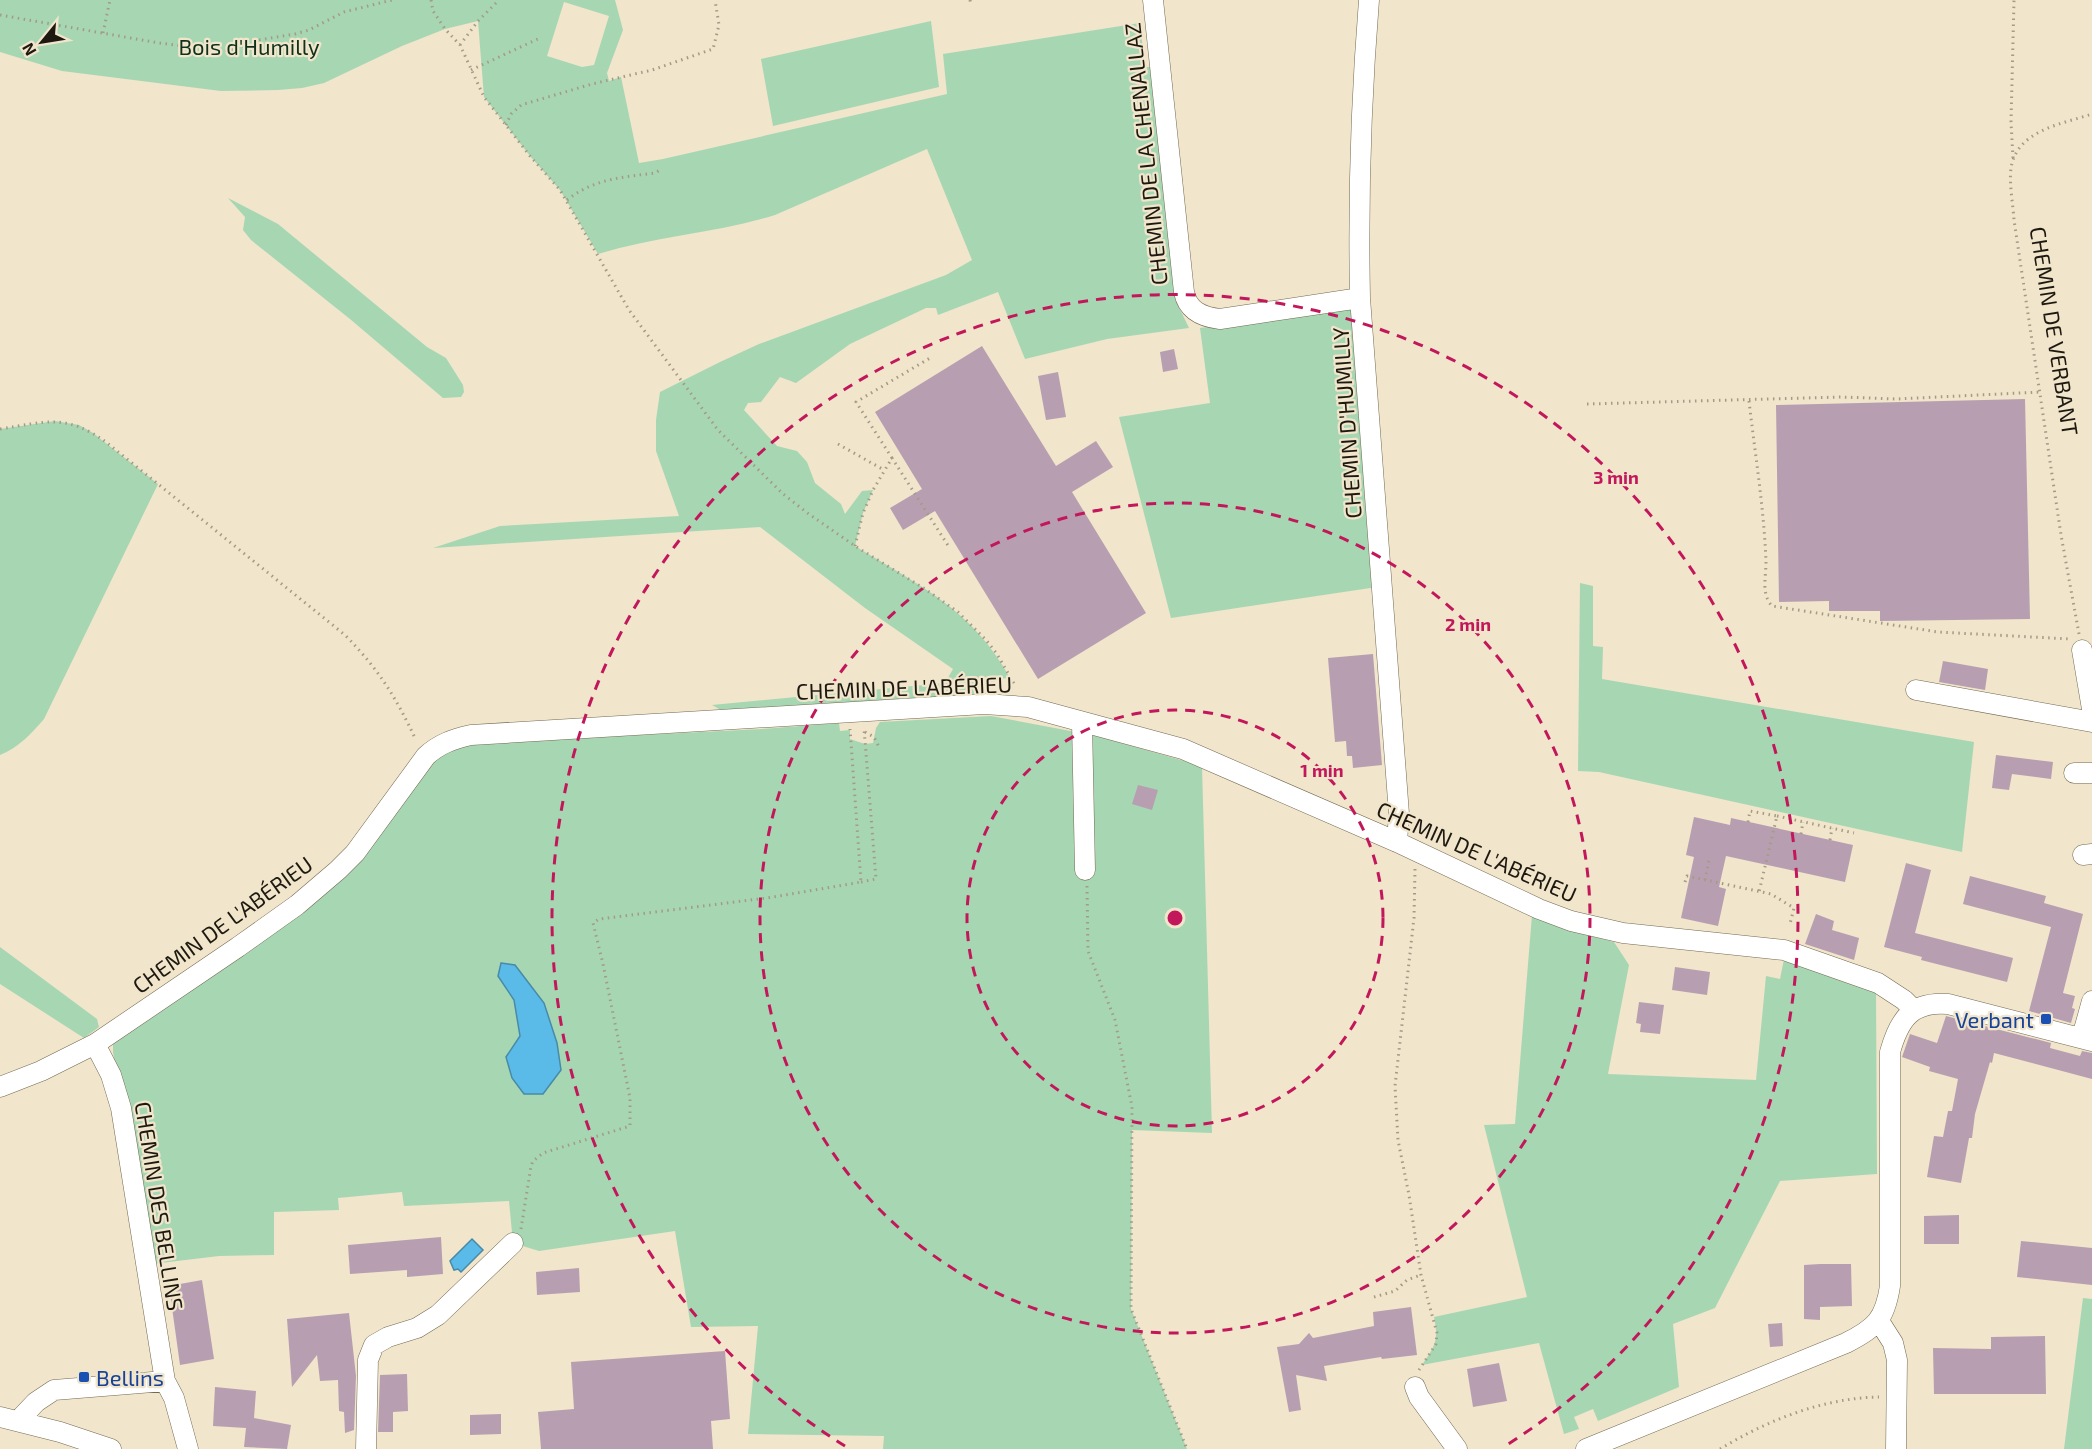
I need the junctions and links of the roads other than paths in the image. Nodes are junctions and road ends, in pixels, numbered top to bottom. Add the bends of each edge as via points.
1 (1153, 0) edge
2 (1370, 0) edge
3 (1360, 298) junction
4 (2081, 644) road end
5 (1916, 690) dead end
6 (2092, 709) edge
7 (1082, 722) junction
8 (2092, 722) edge
9 (1397, 842) junction
10 (1085, 870) road end
11 (2092, 1001) edge
12 (1914, 1010) junction
13 (2087, 1039) edge
14 (95, 1044) junction
15 (0, 1087) edge
16 (513, 1243) road end
17 (1879, 1321) junction
18 (165, 1381) junction
19 (1415, 1386) road end
20 (9, 1419) edge
21 (110, 1449) edge
22 (188, 1449) edge
23 (366, 1449) edge
24 (1457, 1449) edge
25 (1586, 1449) edge
26 (1896, 1449) edge

1 - 3 street, CHEMIN DE LA CHENALLAZ via 1184,292 1190,307 1200,315 1220,319
2 - 3 street, CHEMIN D'HUMILLY via 1362,137
3 - 9 street, CHEMIN D'HUMILLY via 1399,814
4 - 6 street
5 - 8 street
7 - 9 street, CHEMIN DE L'ABÉRIEU via 1183,749
7 - 10 street
7 - 14 street, CHEMIN DE L'ABÉRIEU via 1028,707 984,704 471,735 441,745 426,756 355,853 297,905
9 - 12 street, CHEMIN DE L'ABÉRIEU via 1571,921 1623,933 1784,950 1878,982
11 - 13 street
12 - 13 street via 1930,1004 1948,1004
12 - 17 street via 1900,1022 1890,1052 1890,1286 1885,1312
14 - 15 street, CHEMIN DE L'ABÉRIEU
14 - 18 street, CHEMIN DES BELLINS via 111,1075 121,1108
16 - 23 street via 438,1315 374,1345 368,1360
17 - 25 street via 1846,1343
17 - 26 street via 1895,1348 1897,1360
18 - 20 street via 54,1390
18 - 22 street, CHEMIN DES BELLINS via 174,1398
19 - 24 street
20 - 21 street

